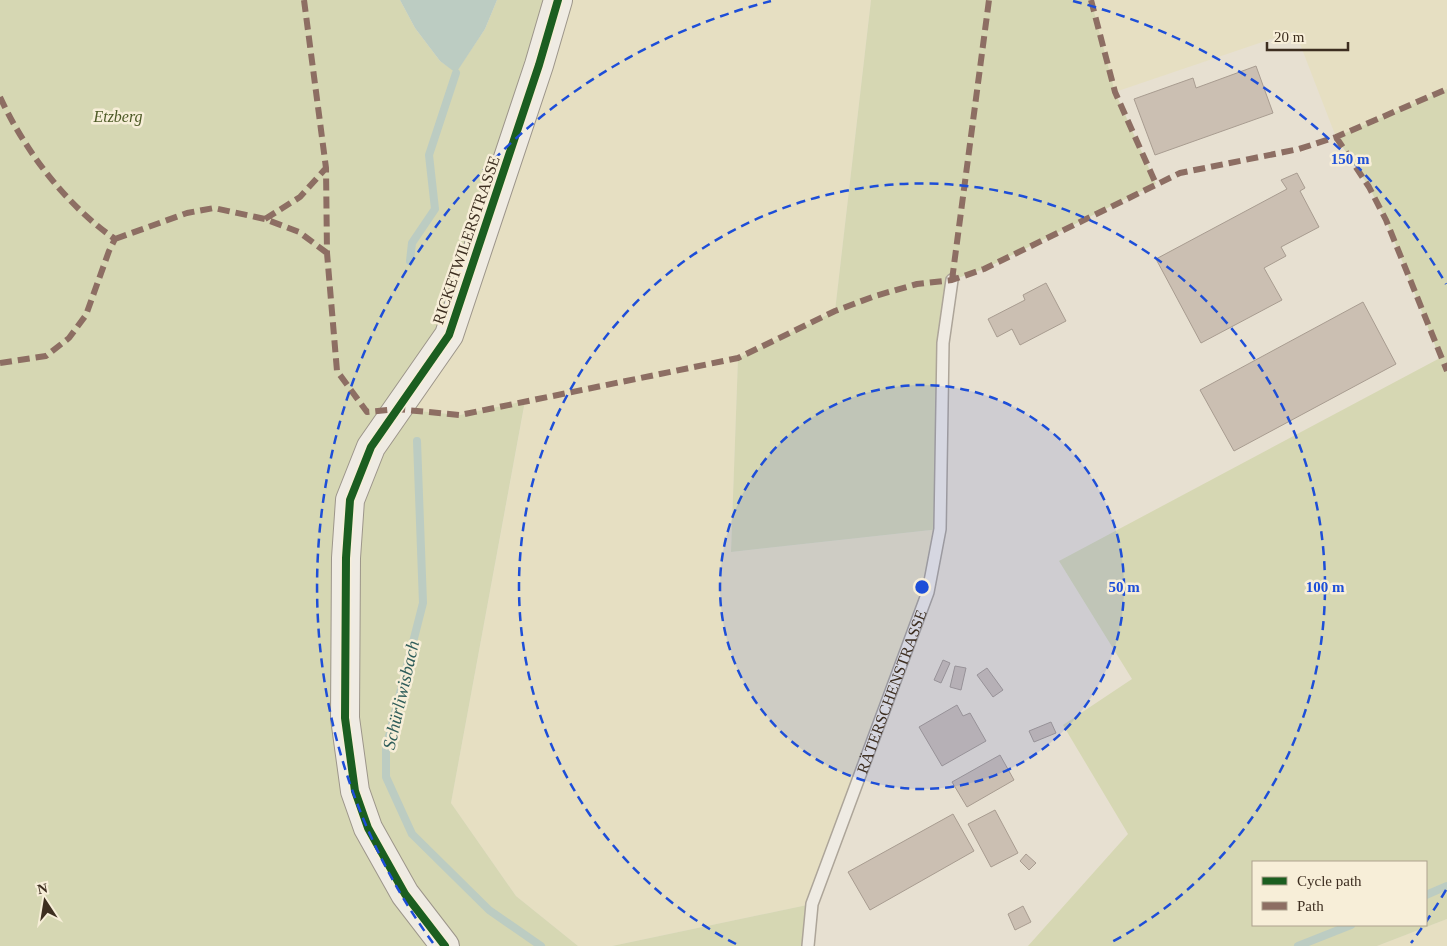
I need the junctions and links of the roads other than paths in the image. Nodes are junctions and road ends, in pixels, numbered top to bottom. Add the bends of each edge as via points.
1 (558, 0) edge
2 (952, 280) dead end
3 (445, 946) edge
4 (808, 946) edge

1 - 3 street, RICKETWILERSTRASSE via 449,336 371,447 350,500 346,558 345,718 355,791 368,828 405,894
2 - 4 lane, RÄTERSCHENSTRASSE via 944,342 940,529 928,592 812,904

